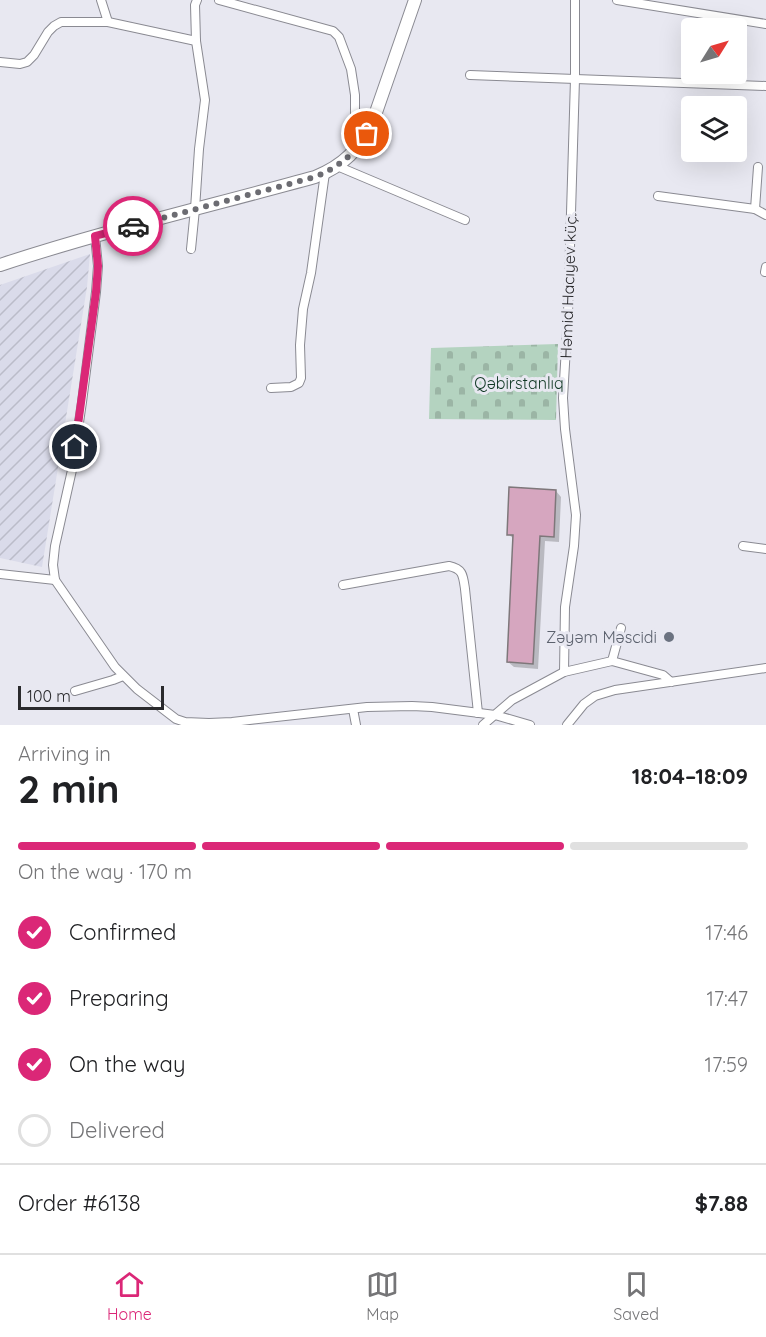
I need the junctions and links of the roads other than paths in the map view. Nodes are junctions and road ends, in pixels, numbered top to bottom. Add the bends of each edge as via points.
1 (101, 0) edge
2 (197, 0) edge
3 (219, 0) edge
4 (415, 0) edge
5 (574, 0) edge
6 (617, 0) edge
7 (108, 22) junction
8 (766, 24) edge
9 (196, 41) junction
10 (0, 62) edge
11 (470, 75) dead end
12 (575, 79) junction
13 (766, 86) edge
14 (362, 143) junction
15 (337, 166) junction
16 (758, 167) dead end
17 (325, 173) junction
18 (658, 196) dead end
19 (195, 209) junction
20 (755, 209) junction
21 (766, 215) edge
22 (465, 220) dead end
23 (95, 236) junction
24 (191, 249) dead end
25 (0, 265) edge
26 (766, 267) edge
27 (765, 272) edge
28 (271, 388) dead end
29 (743, 546) dead end
30 (766, 549) edge
31 (0, 574) edge
32 (55, 580) junction
33 (343, 585) dead end
34 (621, 628) dead end
35 (612, 661) junction
36 (766, 668) edge
37 (564, 672) junction
38 (123, 676) junction
39 (671, 682) junction
40 (75, 691) dead end
41 (353, 709) junction
42 (478, 713) junction
43 (495, 716) junction
44 (176, 722) edge
45 (356, 725) edge
46 (483, 725) edge
47 (530, 725) edge
48 (567, 725) edge

1 - 7 street
2 - 9 street
3 - 14 street via 333,31 339,37 351,69 356,130
4 - 14 main road
5 - 12 street, Həmid Hacıyev küç.
6 - 8 street
7 - 9 street
7 - 10 street via 62,22 48,32 27,62
9 - 19 street via 205,100
11 - 12 street
12 - 13 street
12 - 37 street, Həmid Hacıyev küç. via 563,398 576,515 565,607
14 - 15 main road
15 - 17 main road
15 - 22 street
16 - 20 street
17 - 19 main road
17 - 28 street via 303,309 300,383
18 - 20 street
19 - 23 main road
19 - 24 street
20 - 21 street
23 - 25 main road
23 - 32 street via 96,292 72,470 53,565
26 - 27 street
29 - 30 street
31 - 32 street
32 - 38 street
33 - 42 street via 449,566 457,568 463,574
34 - 35 street
35 - 37 street
35 - 39 street via 663,675
36 - 39 street
37 - 43 street via 512,700
38 - 40 street
38 - 44 street
39 - 48 street via 595,696
41 - 42 street via 412,706
41 - 44 street via 232,722
41 - 45 street
42 - 43 street
43 - 46 street
43 - 47 street

